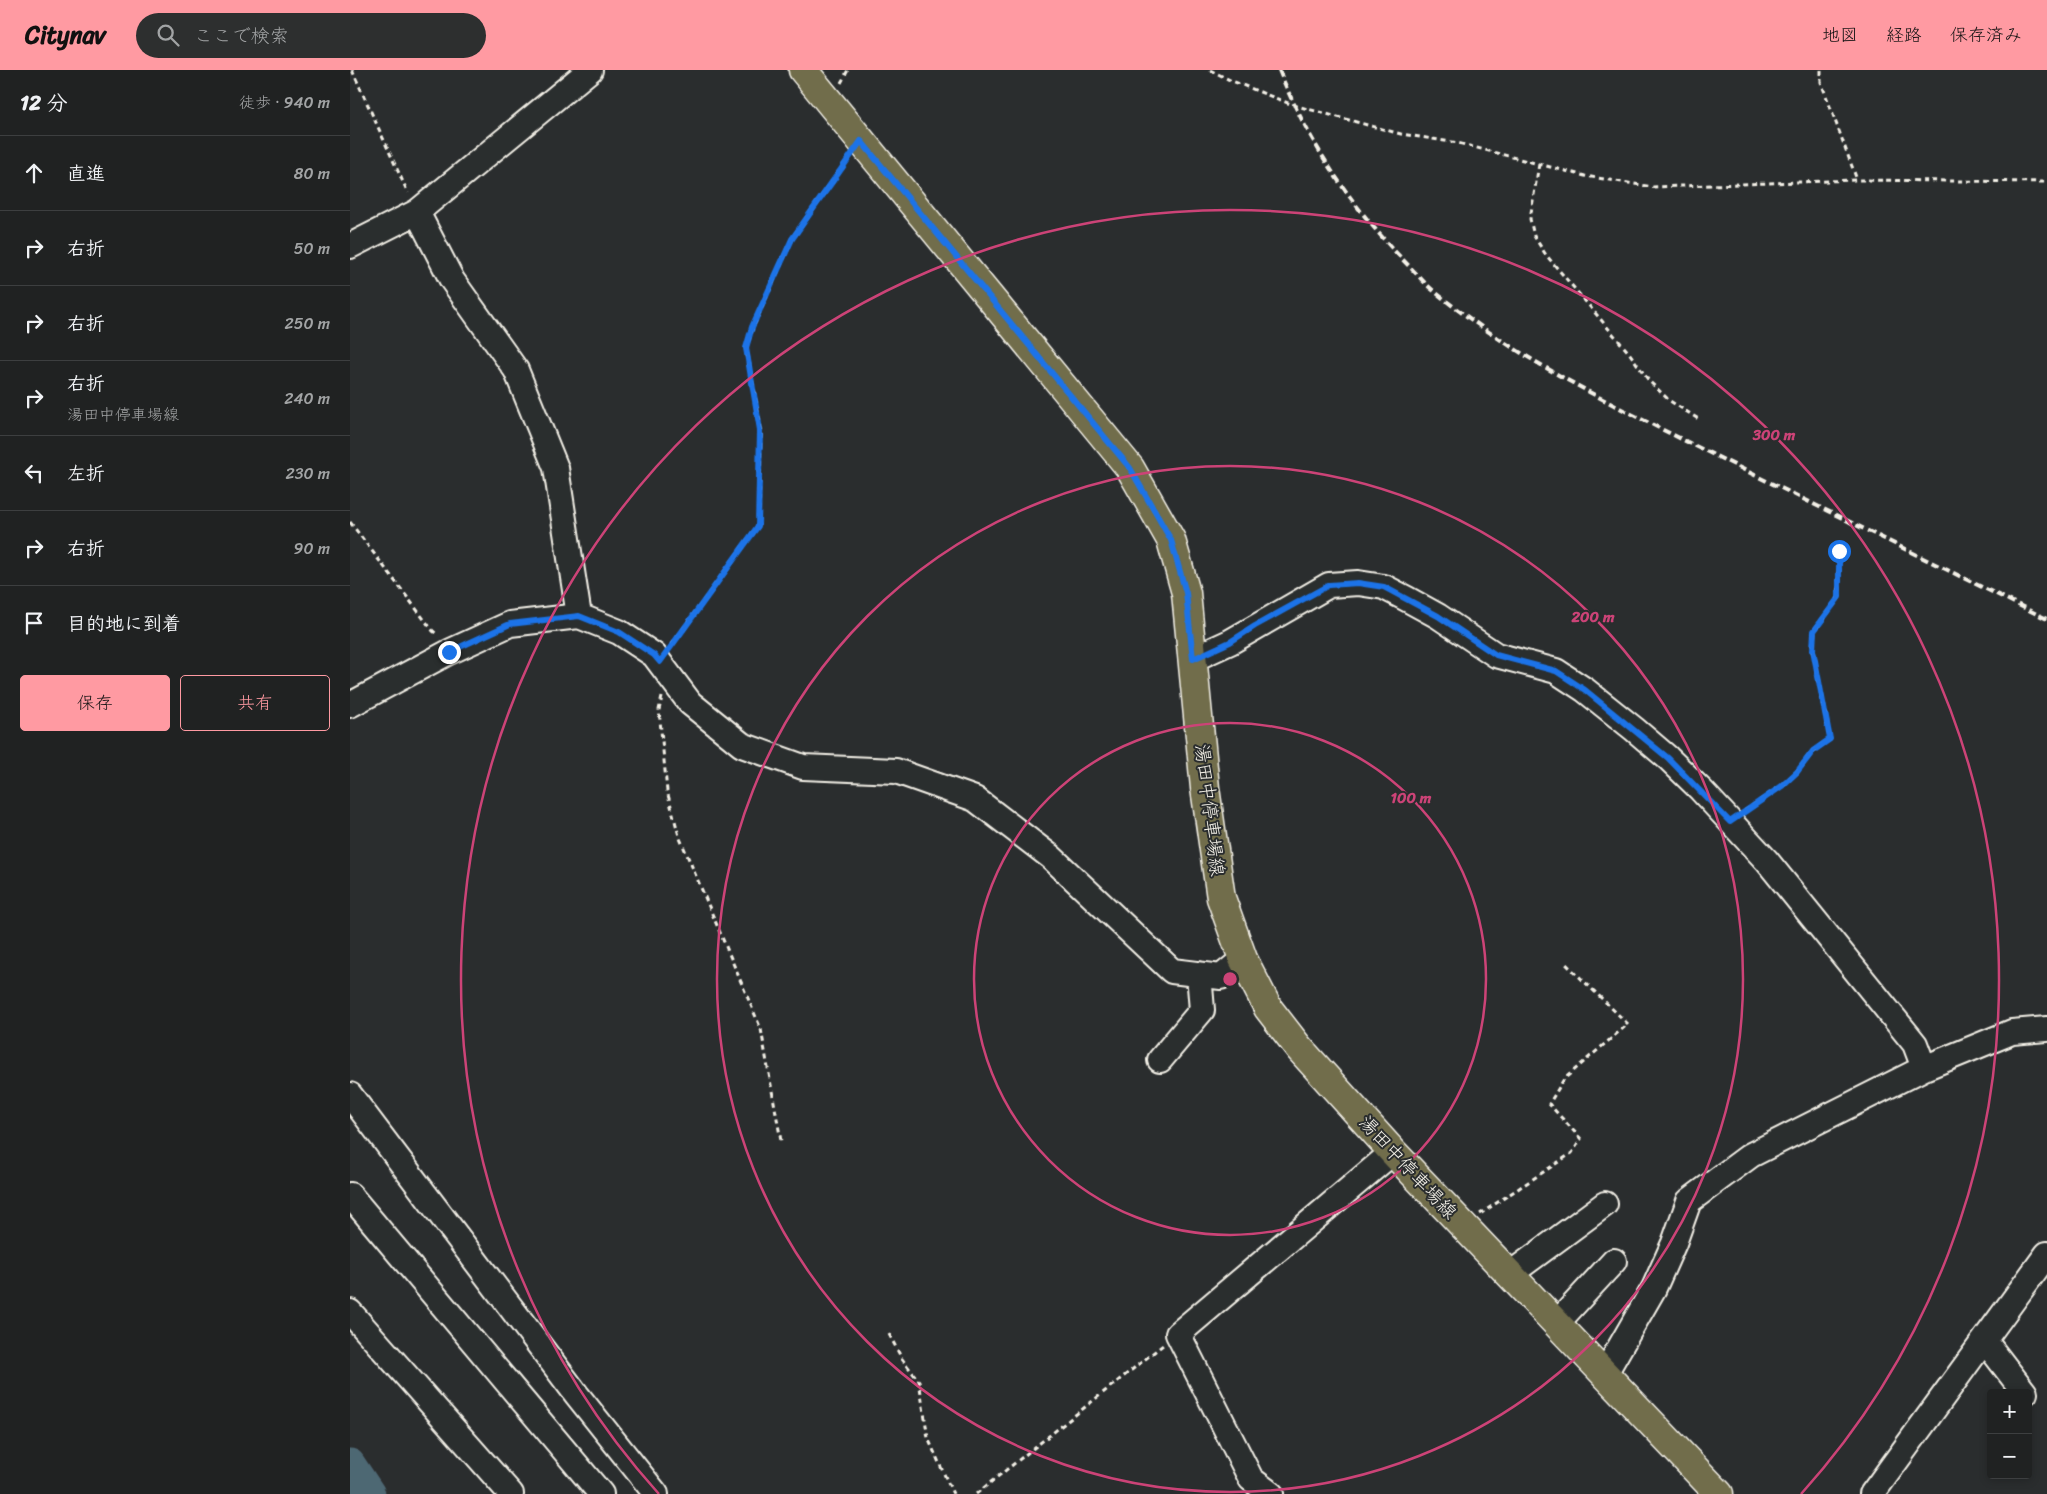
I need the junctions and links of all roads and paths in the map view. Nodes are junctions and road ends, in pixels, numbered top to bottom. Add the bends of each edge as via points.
1 (352, 70) edge
2 (590, 70) edge
3 (803, 70) edge
4 (1210, 70) edge
5 (1821, 70) edge
6 (861, 141) junction
7 (1539, 164) junction
8 (1857, 180) junction
9 (2047, 182) edge
10 (417, 212) junction
11 (350, 246) edge
12 (1700, 420) dead end
13 (350, 522) edge
14 (1839, 551) dead end
15 (579, 616) junction
16 (449, 652) junction
17 (1193, 659) junction
18 (663, 667) junction
19 (350, 705) edge
20 (1730, 822) junction
21 (1242, 959) junction
22 (1564, 962) dead end
23 (1199, 974) junction
24 (2047, 1029) edge
25 (1160, 1060) dead end
26 (1924, 1068) junction
27 (350, 1094) edge
28 (781, 1142) dead end
29 (1392, 1152) junction
30 (350, 1195) edge
31 (1605, 1204) dead end
32 (1463, 1226) junction
33 (2047, 1254) edge
34 (1614, 1261) dead end
35 (1509, 1275) junction
36 (350, 1312) edge
37 (1556, 1324) junction
38 (889, 1334) dead end
39 (1178, 1334) junction
40 (1985, 1341) junction
41 (1604, 1374) junction
42 (2022, 1389) edge
43 (511, 1494) edge
44 (601, 1494) edge
45 (656, 1494) edge
46 (953, 1494) edge
47 (976, 1494) edge
48 (1271, 1494) edge
49 (1719, 1494) edge
50 (1872, 1494) edge

1 - 10 path
2 - 10 street
3 - 6 main road, 湯田中停車場線
4 - 7 path via 1293,105 1401,134
5 - 8 path via 1820,82
6 - 17 main road, 湯田中停車場線 via 1130,468 1171,540 1186,593
6 - 18 path via 792,239 752,327 746,348 760,430 758,526
7 - 8 path via 1585,176 1653,187
7 - 12 path via 1530,219 1534,236 1649,381 1670,401
8 - 9 path
10 - 11 street
10 - 15 street via 452,280 516,370 556,468
13 - 16 path via 433,631 442,638
14 - 20 path via 1839,597 1814,631 1813,650 1830,739 1813,751 1782,786
15 - 16 street via 510,624
15 - 18 street via 619,632 654,655
16 - 19 street
17 - 20 street via 1230,642 1329,585 1358,583 1384,587 1438,616 1496,655 1556,671 1585,690 1668,758
17 - 21 main road, 湯田中停車場線 via 1204,788 1221,898
18 - 23 street via 690,703 742,745 803,767 896,771 975,799 1051,858 1172,971
18 - 28 path via 659,710 667,791 679,836 761,1028
20 - 26 street via 1767,861 1915,1044
21 - 23 street via 1220,977
21 - 29 main road, 湯田中停車場線 via 1268,1008 1299,1048
22 - 32 path via 1628,1024 1564,1079 1549,1104 1582,1140 1572,1153
23 - 25 street via 1202,1010
24 - 26 street via 2012,1032
26 - 41 street via 1751,1155 1689,1201 1654,1288
27 - 45 street via 577,1395
29 - 32 main road, 湯田中停車場線
29 - 39 street
30 - 44 street
31 - 35 street
32 - 35 main road, 湯田中停車場線
33 - 40 street
34 - 37 street
35 - 37 main road, 湯田中停車場線
36 - 43 street
37 - 41 main road, 湯田中停車場線
38 - 46 path via 902,1360 919,1381 928,1438
39 - 47 path
39 - 48 street via 1250,1479
40 - 42 street
40 - 50 street
41 - 49 main road, 湯田中停車場線

